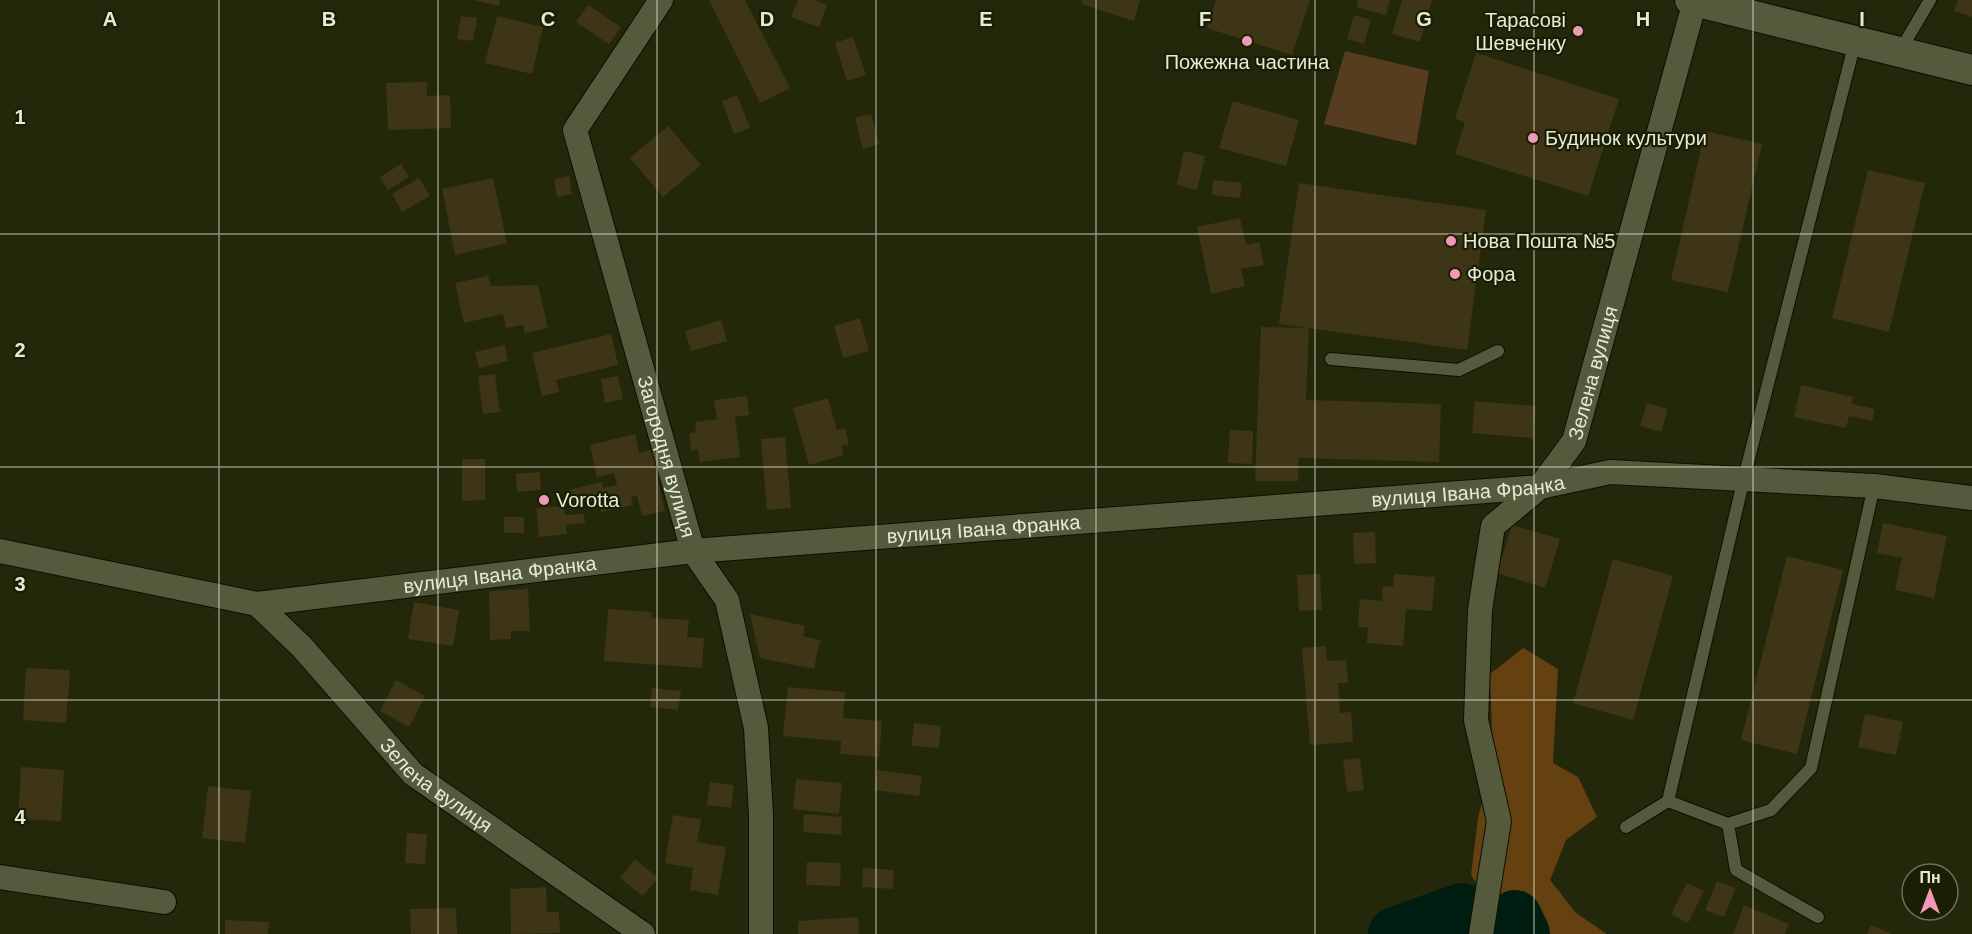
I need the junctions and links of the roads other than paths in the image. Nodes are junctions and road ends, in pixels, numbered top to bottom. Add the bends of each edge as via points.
1 (661, 0) edge
2 (1930, 0) edge
3 (1692, 1) edge
4 (1855, 41) junction
5 (1900, 52) junction
6 (1972, 70) edge
7 (1498, 351) dead end
8 (1331, 359) dead end
9 (1744, 478) junction
10 (1874, 486) junction
11 (1540, 487) junction
12 (1972, 498) edge
13 (0, 551) edge
14 (693, 551) junction
15 (257, 604) junction
16 (1668, 801) junction
17 (1728, 824) junction
18 (1626, 827) dead end
19 (0, 878) edge
20 (164, 902) dead end
21 (1818, 917) dead end
22 (644, 934) edge
23 (761, 934) edge
24 (1481, 934) edge

1 - 14 street, Загородня вулиця via 575,130
2 - 5 lane
3 - 4 street
3 - 11 street, Зелена вулиця via 1575,441
4 - 5 street
4 - 9 lane
5 - 6 street
7 - 8 lane via 1459,370
9 - 10 street, вулиця Івана Франка
9 - 11 street, вулиця Івана Франка via 1610,472
9 - 16 lane
10 - 12 street, вулиця Івана Франка
10 - 17 lane via 1811,768 1771,810
11 - 14 street, вулиця Івана Франка
11 - 24 street, Зелена вулиця via 1493,526 1480,610 1476,720 1499,821
13 - 15 street, вулиця Івана Франка
14 - 15 street, вулиця Івана Франка
14 - 23 street, Загородня вулиця via 726,600 756,728
15 - 22 street, Зелена вулиця via 302,647 413,774
16 - 17 lane
16 - 18 lane
17 - 21 lane via 1736,870
19 - 20 street

